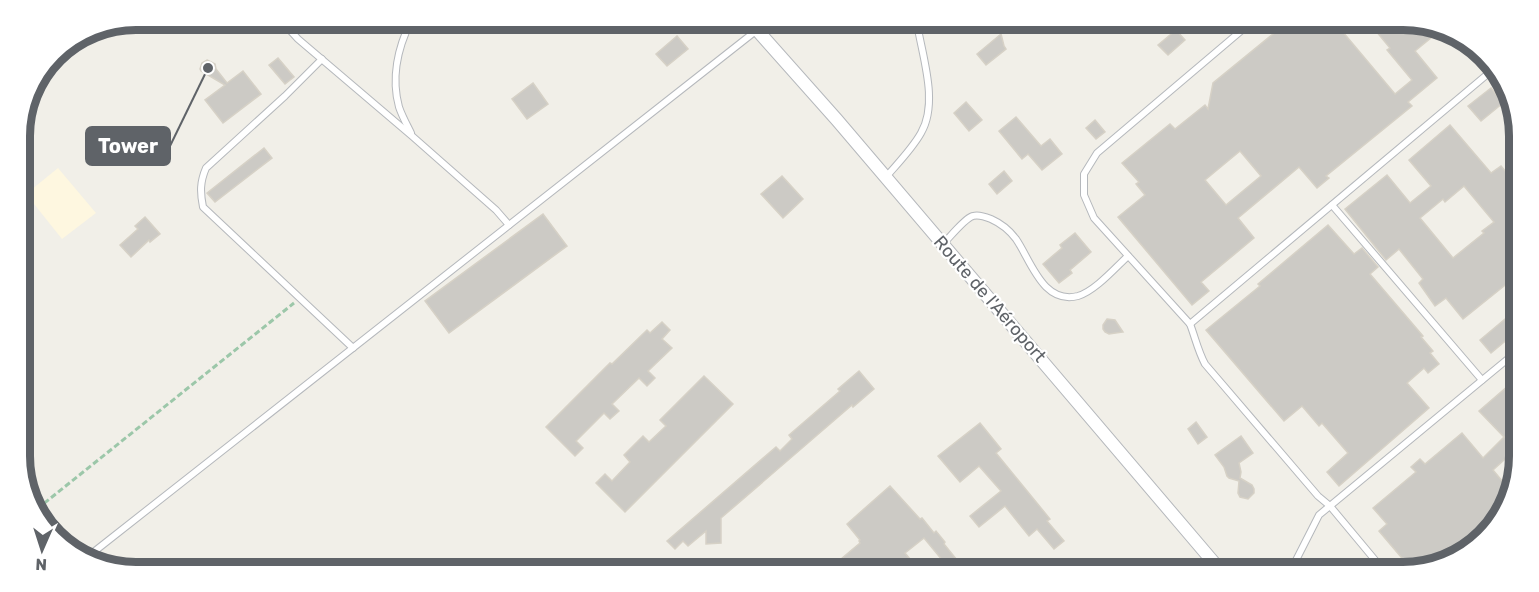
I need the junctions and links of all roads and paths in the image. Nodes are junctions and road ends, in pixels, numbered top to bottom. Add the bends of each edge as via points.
1 (290, 30) edge
2 (407, 30) edge
3 (749, 30) edge
4 (758, 30) edge
5 (918, 30) edge
6 (1242, 30) edge
7 (322, 59) junction
8 (1488, 74) edge
9 (412, 136) junction
10 (886, 177) junction
11 (1332, 205) junction
12 (509, 225) junction
13 (943, 244) junction
14 (1128, 256) junction
15 (300, 298) junction
16 (1190, 324) junction
17 (353, 348) junction
18 (1509, 357) edge
19 (1482, 380) junction
20 (42, 505) edge
21 (1330, 506) junction
22 (93, 553) edge
23 (1213, 562) edge
24 (1295, 562) edge
25 (1377, 562) edge

1 - 7 lane
2 - 9 lane via 397,59 396,82 399,107
3 - 12 lane
4 - 10 street, Route de l'Aéroport
5 - 10 lane via 929,91 928,116 922,133
6 - 14 lane via 1097,153 1084,174 1083,195 1094,218
7 - 9 lane
7 - 15 lane via 206,168 200,180 203,207
8 - 11 lane
9 - 12 lane
10 - 13 street, Route de l'Aéroport
11 - 16 lane
11 - 19 lane
12 - 17 lane
13 - 14 lane via 971,216 989,218 1014,237 1043,284 1064,296 1089,291
13 - 23 street, Route de l'Aéroport
14 - 16 lane
15 - 17 lane
15 - 20 path
16 - 21 lane via 1205,364
17 - 22 lane
18 - 19 lane
19 - 21 lane
21 - 24 lane via 1319,515
21 - 25 lane

